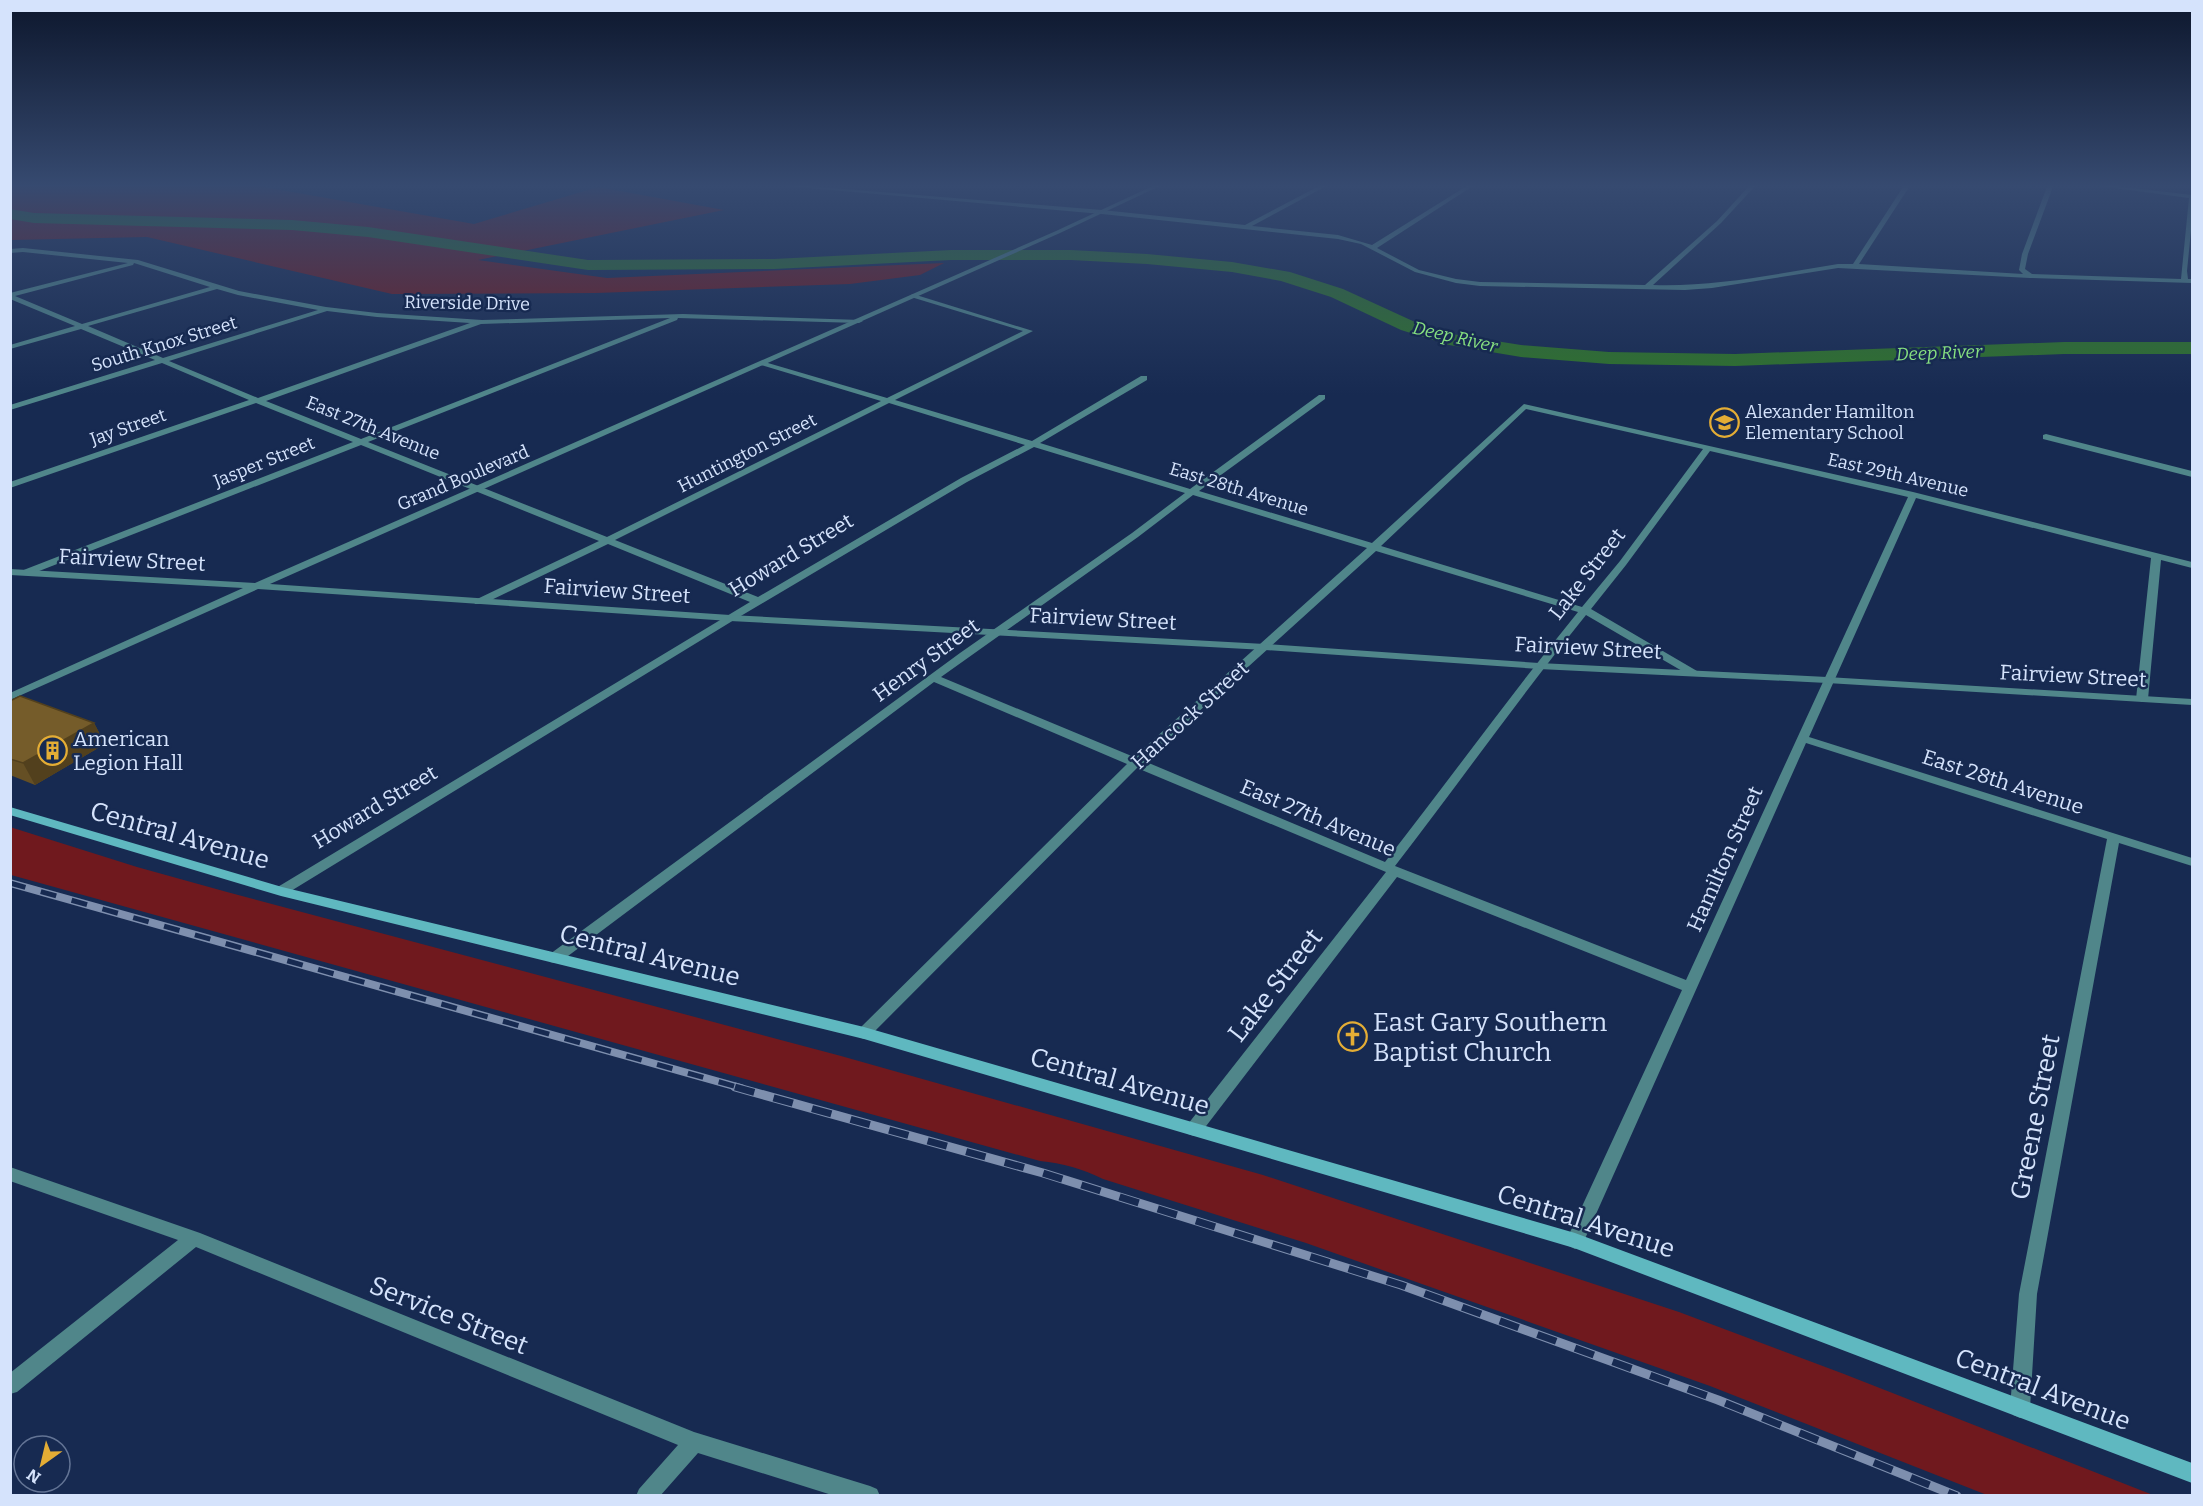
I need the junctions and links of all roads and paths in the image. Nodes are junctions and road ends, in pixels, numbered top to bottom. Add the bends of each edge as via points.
1 (64, 254) edge
2 (1008, 254) edge
3 (1384, 254) edge
4 (1683, 254) edge
5 (1863, 254) edge
6 (2025, 254) edge
7 (2186, 254) edge
8 (138, 262) junction
9 (1855, 266) junction
10 (2030, 276) junction
11 (2189, 281) edge
12 (216, 287) junction
13 (1647, 287) junction
14 (10, 296) edge
15 (913, 296) junction
16 (326, 309) junction
17 (683, 316) junction
18 (859, 321) junction
19 (482, 322) junction
20 (81, 326) junction
21 (10, 347) edge
22 (162, 360) junction
23 (764, 363) junction
24 (1144, 378) dead end
25 (1322, 397) dead end
26 (257, 401) junction
27 (885, 401) junction
28 (1524, 406) joint
29 (10, 408) edge
30 (2046, 437) dead end
31 (358, 442) junction
32 (1031, 445) junction
33 (1708, 448) junction
34 (2193, 474) edge
35 (10, 485) edge
36 (477, 490) junction
37 (1193, 493) junction
38 (1913, 495) junction
39 (607, 542) junction
40 (1373, 548) junction
41 (2156, 557) junction
42 (2193, 565) edge
43 (10, 572) edge
44 (25, 573) junction
45 (258, 586) junction
46 (478, 602) junction
47 (758, 602) junction
48 (1586, 611) junction
49 (730, 618) junction
50 (997, 633) junction
51 (1265, 647) junction
52 (1539, 666) junction
53 (1693, 673) junction
54 (934, 678) junction
55 (1827, 680) junction
56 (10, 697) edge
57 (2142, 699) junction
58 (2193, 702) edge
59 (1802, 738) junction
60 (1136, 762) junction
61 (10, 811) edge
62 (2114, 837) junction
63 (2193, 862) edge
64 (1391, 869) junction
65 (280, 891) junction
66 (555, 958) junction
67 (1690, 987) junction
68 (864, 1033) junction
69 (1194, 1129) junction
70 (10, 1174) edge
71 (194, 1238) junction
72 (1575, 1241) junction
73 (10, 1385) edge
74 (2020, 1408) junction
75 (694, 1442) junction
76 (2193, 1473) edge
77 (646, 1496) edge
78 (870, 1496) edge

1 - 8 street, Riverside Drive
2 - 15 street, Grand Boulevard
3 - 13 street via 1417,271 1480,284
4 - 13 street
5 - 9 street
6 - 10 street via 2022,270
7 - 11 street via 2184,271
8 - 12 street, Riverside Drive
8 - 14 street
9 - 10 street
9 - 13 street via 1712,286
10 - 11 street
12 - 16 street, Riverside Drive
12 - 20 street
14 - 20 street, East 27th Avenue
15 - 18 street, Grand Boulevard
15 - 27 street, Huntington Street via 1029,331
16 - 19 street, Riverside Drive
16 - 22 street, South Knox Street
17 - 18 street, Riverside Drive
17 - 19 street, Riverside Drive
17 - 31 street, Jasper Street
18 - 23 street, Grand Boulevard
19 - 26 street, Jay Street
20 - 21 street
20 - 22 street, East 27th Avenue
22 - 26 street, East 27th Avenue
22 - 29 street, South Knox Street
23 - 27 street, East 28th Avenue
23 - 36 street, Grand Boulevard
24 - 32 street, Howard Street
25 - 37 street, Henry Street
26 - 31 street, East 27th Avenue
26 - 35 street, Jay Street
27 - 32 street, East 28th Avenue
27 - 39 street, Huntington Street
28 - 33 street, East 29th Avenue
28 - 40 street, Hancock Street
30 - 34 street
31 - 36 street, East 27th Avenue
31 - 44 street, Jasper Street
32 - 37 street, East 28th Avenue
32 - 47 street, Howard Street via 964,480
33 - 38 street, East 29th Avenue
33 - 48 street, Lake Street
36 - 39 street, East 27th Avenue
36 - 45 street, Grand Boulevard
37 - 40 street, East 28th Avenue
37 - 50 street, Henry Street
38 - 41 street, East 29th Avenue
38 - 55 street, Hamilton Street
39 - 46 street, Huntington Street
39 - 47 street, East 27th Avenue
40 - 48 street, East 28th Avenue
40 - 51 street, Hancock Street
41 - 42 street, East 29th Avenue
41 - 57 street
43 - 44 street, Fairview Street
44 - 45 street, Fairview Street
45 - 46 street, Fairview Street
45 - 56 street, Grand Boulevard
46 - 49 street, Fairview Street
47 - 49 street, Howard Street
48 - 52 street, Lake Street
48 - 53 street, East 28th Avenue
49 - 50 street, Fairview Street
49 - 65 street, Howard Street
50 - 51 street, Fairview Street
50 - 54 street, Henry Street
51 - 52 street, Fairview Street
51 - 60 street, Hancock Street
52 - 53 street, Fairview Street
52 - 64 street, Lake Street
53 - 55 street, Fairview Street
54 - 60 street, East 27th Avenue
54 - 66 street, Henry Street
55 - 57 street, Fairview Street
55 - 59 street, Hamilton Street
57 - 58 street, Fairview Street
59 - 62 street, East 28th Avenue
59 - 67 street, Hamilton Street
60 - 64 street, East 27th Avenue
60 - 68 street, Hancock Street
61 - 65 main road, Central Avenue
62 - 63 street, East 28th Avenue
62 - 74 street, Greene Street via 2028,1294
64 - 67 street, East 27th Avenue
64 - 69 street, Lake Street
65 - 66 main road, Central Avenue
66 - 68 main road, Central Avenue
67 - 72 street, Hamilton Street
68 - 69 main road, Central Avenue
69 - 72 main road, Central Avenue
70 - 71 street, Service Street
71 - 73 street
71 - 75 street, Service Street
72 - 74 main road, Central Avenue
74 - 76 main road, Central Avenue
75 - 77 street
75 - 78 street, Service Street

